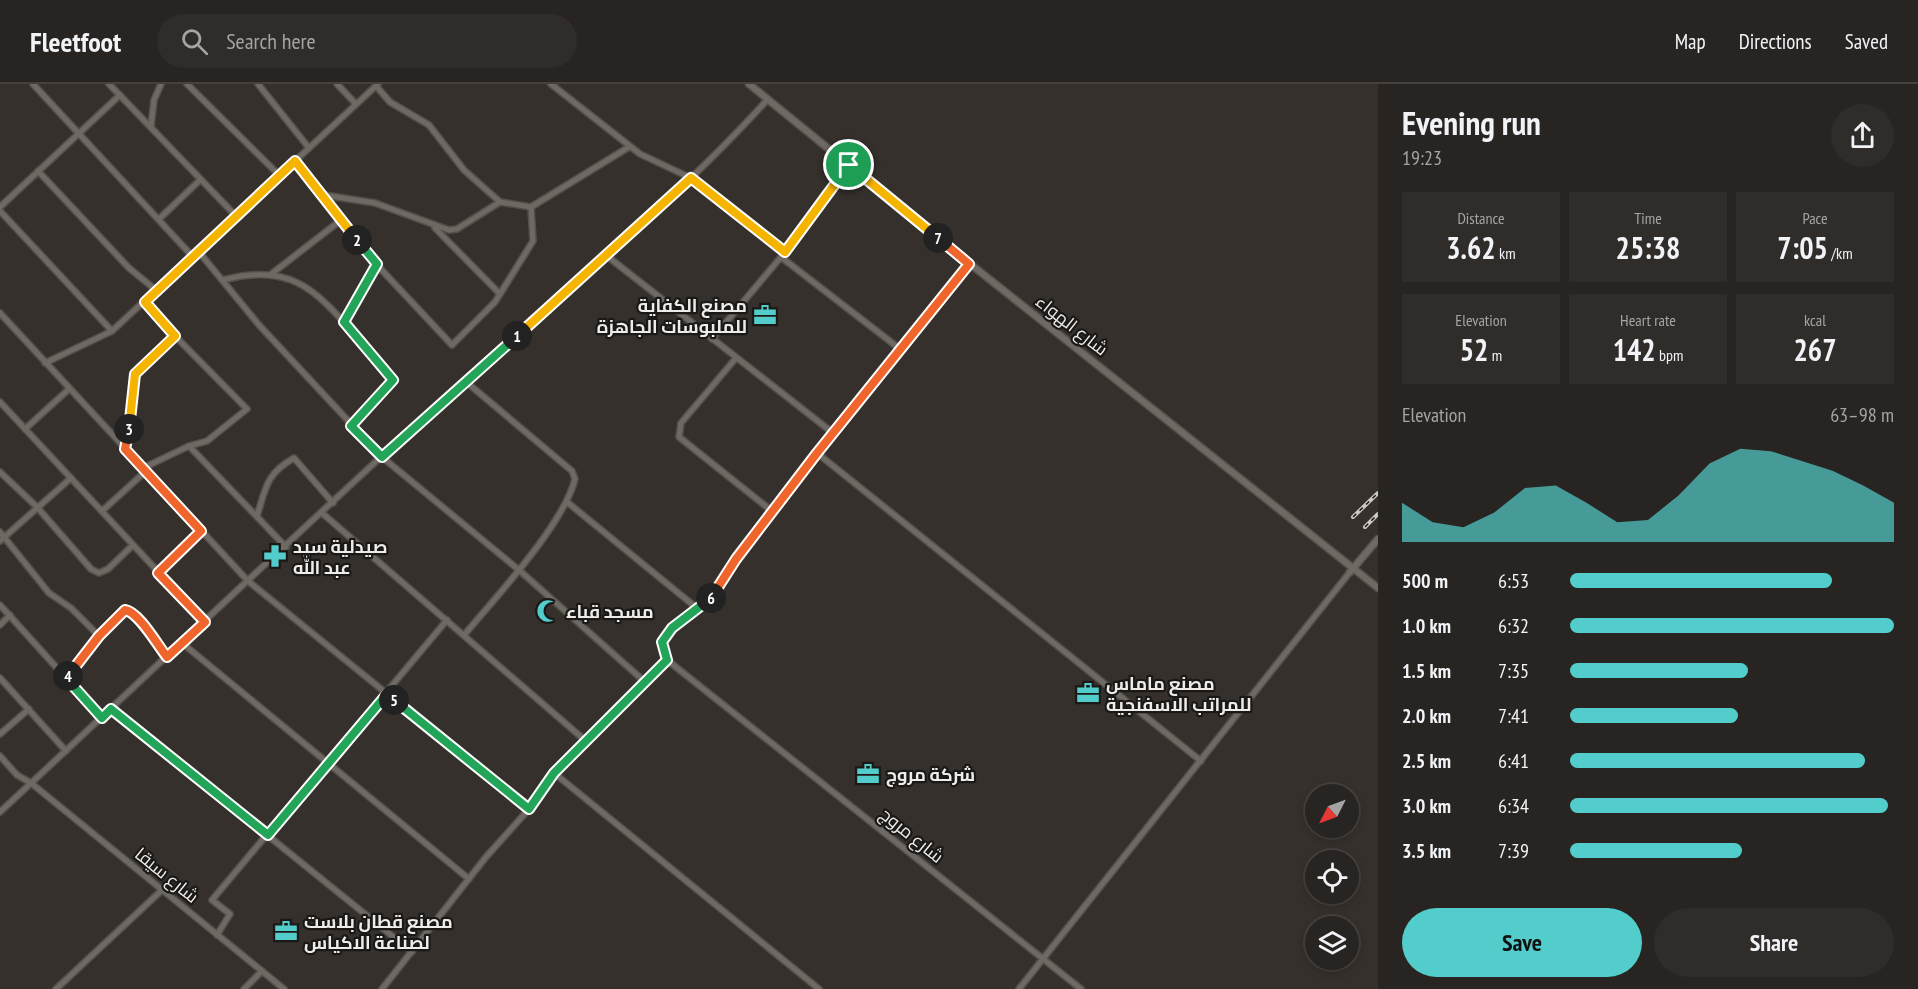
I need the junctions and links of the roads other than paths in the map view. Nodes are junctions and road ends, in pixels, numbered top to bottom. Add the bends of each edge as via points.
1 (33, 84) edge
2 (109, 84) edge
3 (161, 84) edge
4 (187, 84) edge
5 (258, 84) edge
6 (337, 84) edge
7 (551, 84) edge
8 (749, 84) edge
9 (377, 85) edge
10 (120, 95) junction
11 (768, 99) junction
12 (356, 104) junction
13 (151, 126) junction
14 (78, 134) junction
15 (629, 147) junction
16 (309, 148) junction
17 (295, 161) junction
18 (849, 165) junction
19 (38, 171) junction
20 (280, 176) junction
21 (691, 178) junction
22 (200, 180) junction
23 (324, 195) junction
24 (500, 202) junction
25 (531, 207) junction
26 (0, 209) edge
27 (237, 216) junction
28 (159, 219) junction
29 (340, 220) junction
30 (432, 225) junction
31 (199, 252) junction
32 (783, 254) junction
33 (607, 256) junction
34 (193, 257) junction
35 (377, 264) junction
36 (969, 264) junction
37 (270, 275) junction
38 (223, 280) junction
39 (157, 291) junction
40 (500, 294) junction
41 (145, 302) junction
42 (0, 313) edge
43 (344, 322) junction
44 (112, 331) junction
45 (175, 336) junction
46 (712, 339) junction
47 (900, 350) junction
48 (735, 358) junction
49 (45, 363) junction
50 (465, 381) junction
51 (69, 389) junction
52 (0, 402) edge
53 (351, 426) junction
54 (25, 429) junction
55 (833, 434) junction
56 (189, 446) junction
57 (125, 449) junction
58 (817, 453) junction
59 (382, 457) junction
60 (144, 470) junction
61 (1, 474) edge
62 (71, 478) junction
63 (567, 502) junction
64 (333, 503) junction
65 (37, 507) junction
66 (102, 511) junction
67 (773, 512) junction
68 (322, 513) junction
69 (257, 516) junction
70 (201, 531) junction
71 (1, 536) edge
72 (1378, 539) edge
73 (133, 545) junction
74 (286, 547) junction
75 (519, 570) junction
76 (1352, 571) junction
77 (158, 573) junction
78 (248, 582) junction
79 (1378, 588) edge
80 (0, 605) edge
81 (698, 609) junction
82 (10, 615) junction
83 (447, 620) junction
84 (205, 622) junction
85 (0, 624) edge
86 (465, 634) junction
87 (99, 636) junction
88 (182, 643) junction
89 (167, 657) junction
90 (667, 660) junction
91 (0, 678) edge
92 (66, 678) junction
93 (645, 682) junction
94 (387, 694) junction
95 (29, 709) junction
96 (111, 709) junction
97 (102, 718) junction
98 (0, 734) edge
99 (587, 742) junction
100 (66, 751) junction
101 (0, 756) edge
102 (1201, 761) junction
103 (328, 764) junction
104 (554, 773) junction
105 (31, 783) junction
106 (529, 809) junction
107 (0, 812) edge
108 (268, 835) junction
109 (469, 879) junction
110 (162, 890) junction
111 (216, 935) junction
112 (412, 952) junction
113 (1044, 960) junction
114 (262, 971) junction
115 (56, 989) edge
116 (244, 989) edge
117 (284, 989) edge
118 (382, 989) edge
119 (819, 989) edge
120 (1019, 989) edge
121 (1081, 989) edge

1 - 14 street
2 - 10 street
3 - 13 street via 154,100
4 - 20 street
5 - 16 street
6 - 12 street
7 - 15 street
8 - 11 street, شارع الهواء
9 - 12 street
9 - 24 street via 390,102 429,125 464,170
10 - 13 street
10 - 14 street
11 - 18 street, شارع الهواء
11 - 21 street
12 - 16 street
13 - 22 street
14 - 19 street
14 - 28 street
15 - 21 street
15 - 25 street
16 - 17 street
17 - 20 street
17 - 23 street
18 - 32 street
18 - 36 street, شارع الهواء
19 - 26 street
19 - 39 street via 129,268
20 - 27 street
21 - 32 street
21 - 33 street
22 - 27 street
22 - 28 street
23 - 29 street
23 - 30 street via 375,202
24 - 25 street
24 - 30 street via 457,229
25 - 40 street via 533,241
26 - 44 street
27 - 31 street
28 - 34 street
29 - 35 street
29 - 37 street
30 - 40 street
31 - 34 street
31 - 38 street
32 - 46 street
32 - 47 street
33 - 46 street
33 - 50 street
34 - 39 street
35 - 40 street via 452,345
35 - 43 street
36 - 47 street
36 - 76 street, شارع الهواء
37 - 38 street
37 - 43 street via 312,290
38 - 53 street
39 - 41 street
41 - 44 street
41 - 45 street
42 - 49 street
43 - 53 street via 393,380
44 - 49 street
45 - 56 street via 248,409 207,441
45 - 57 street via 135,374
46 - 48 street
47 - 55 street
48 - 55 street
48 - 67 street via 681,423 679,437
49 - 51 street
50 - 59 street
50 - 63 street via 572,471 575,479
51 - 54 street
51 - 57 street
52 - 54 street
53 - 59 street
54 - 62 street
55 - 58 street
56 - 60 street
56 - 69 street
57 - 60 street
58 - 67 street
58 - 102 street
59 - 64 street
59 - 75 street
60 - 66 street
60 - 70 street
61 - 65 street
62 - 65 street
62 - 66 street
63 - 75 street
63 - 81 street
64 - 68 street
64 - 69 street via 294,458 276,468 267,482
65 - 71 street
65 - 73 street via 75,554 99,573
66 - 73 street
67 - 81 street via 709,600
68 - 74 street
68 - 83 street
69 - 74 street
70 - 77 street
70 - 78 street
71 - 87 street via 49,593
72 - 76 street
73 - 77 street
74 - 78 street
75 - 86 street
75 - 93 street
76 - 79 street, شارع الهواء
76 - 102 street
77 - 84 street
78 - 84 street
78 - 94 street
80 - 82 street
81 - 90 street via 666,635 662,642
82 - 85 street
82 - 92 street
83 - 86 street
83 - 94 street
84 - 88 street
86 - 99 street
87 - 89 street via 119,614 129,610
87 - 92 street
88 - 89 street
88 - 103 street
89 - 96 street
90 - 93 street
90 - 113 street, شارع مروج
91 - 95 street
92 - 97 street
93 - 99 street
94 - 103 street
94 - 106 street
95 - 98 street
95 - 100 street
96 - 97 street
96 - 108 street
97 - 100 street
99 - 104 street
100 - 105 street
101 - 105 street, شارع سيقا via 17,775
102 - 113 street
103 - 108 street
103 - 109 street
104 - 106 street
104 - 119 street
105 - 107 street
105 - 110 street, شارع سيقا
106 - 109 street
108 - 111 street via 212,900 230,914
108 - 112 street
109 - 112 street
110 - 111 street, شارع سيقا
110 - 115 street
111 - 114 street, شارع سيقا
112 - 118 street
113 - 120 street
113 - 121 street, شارع مروج
114 - 116 street
114 - 117 street, شارع سيقا

